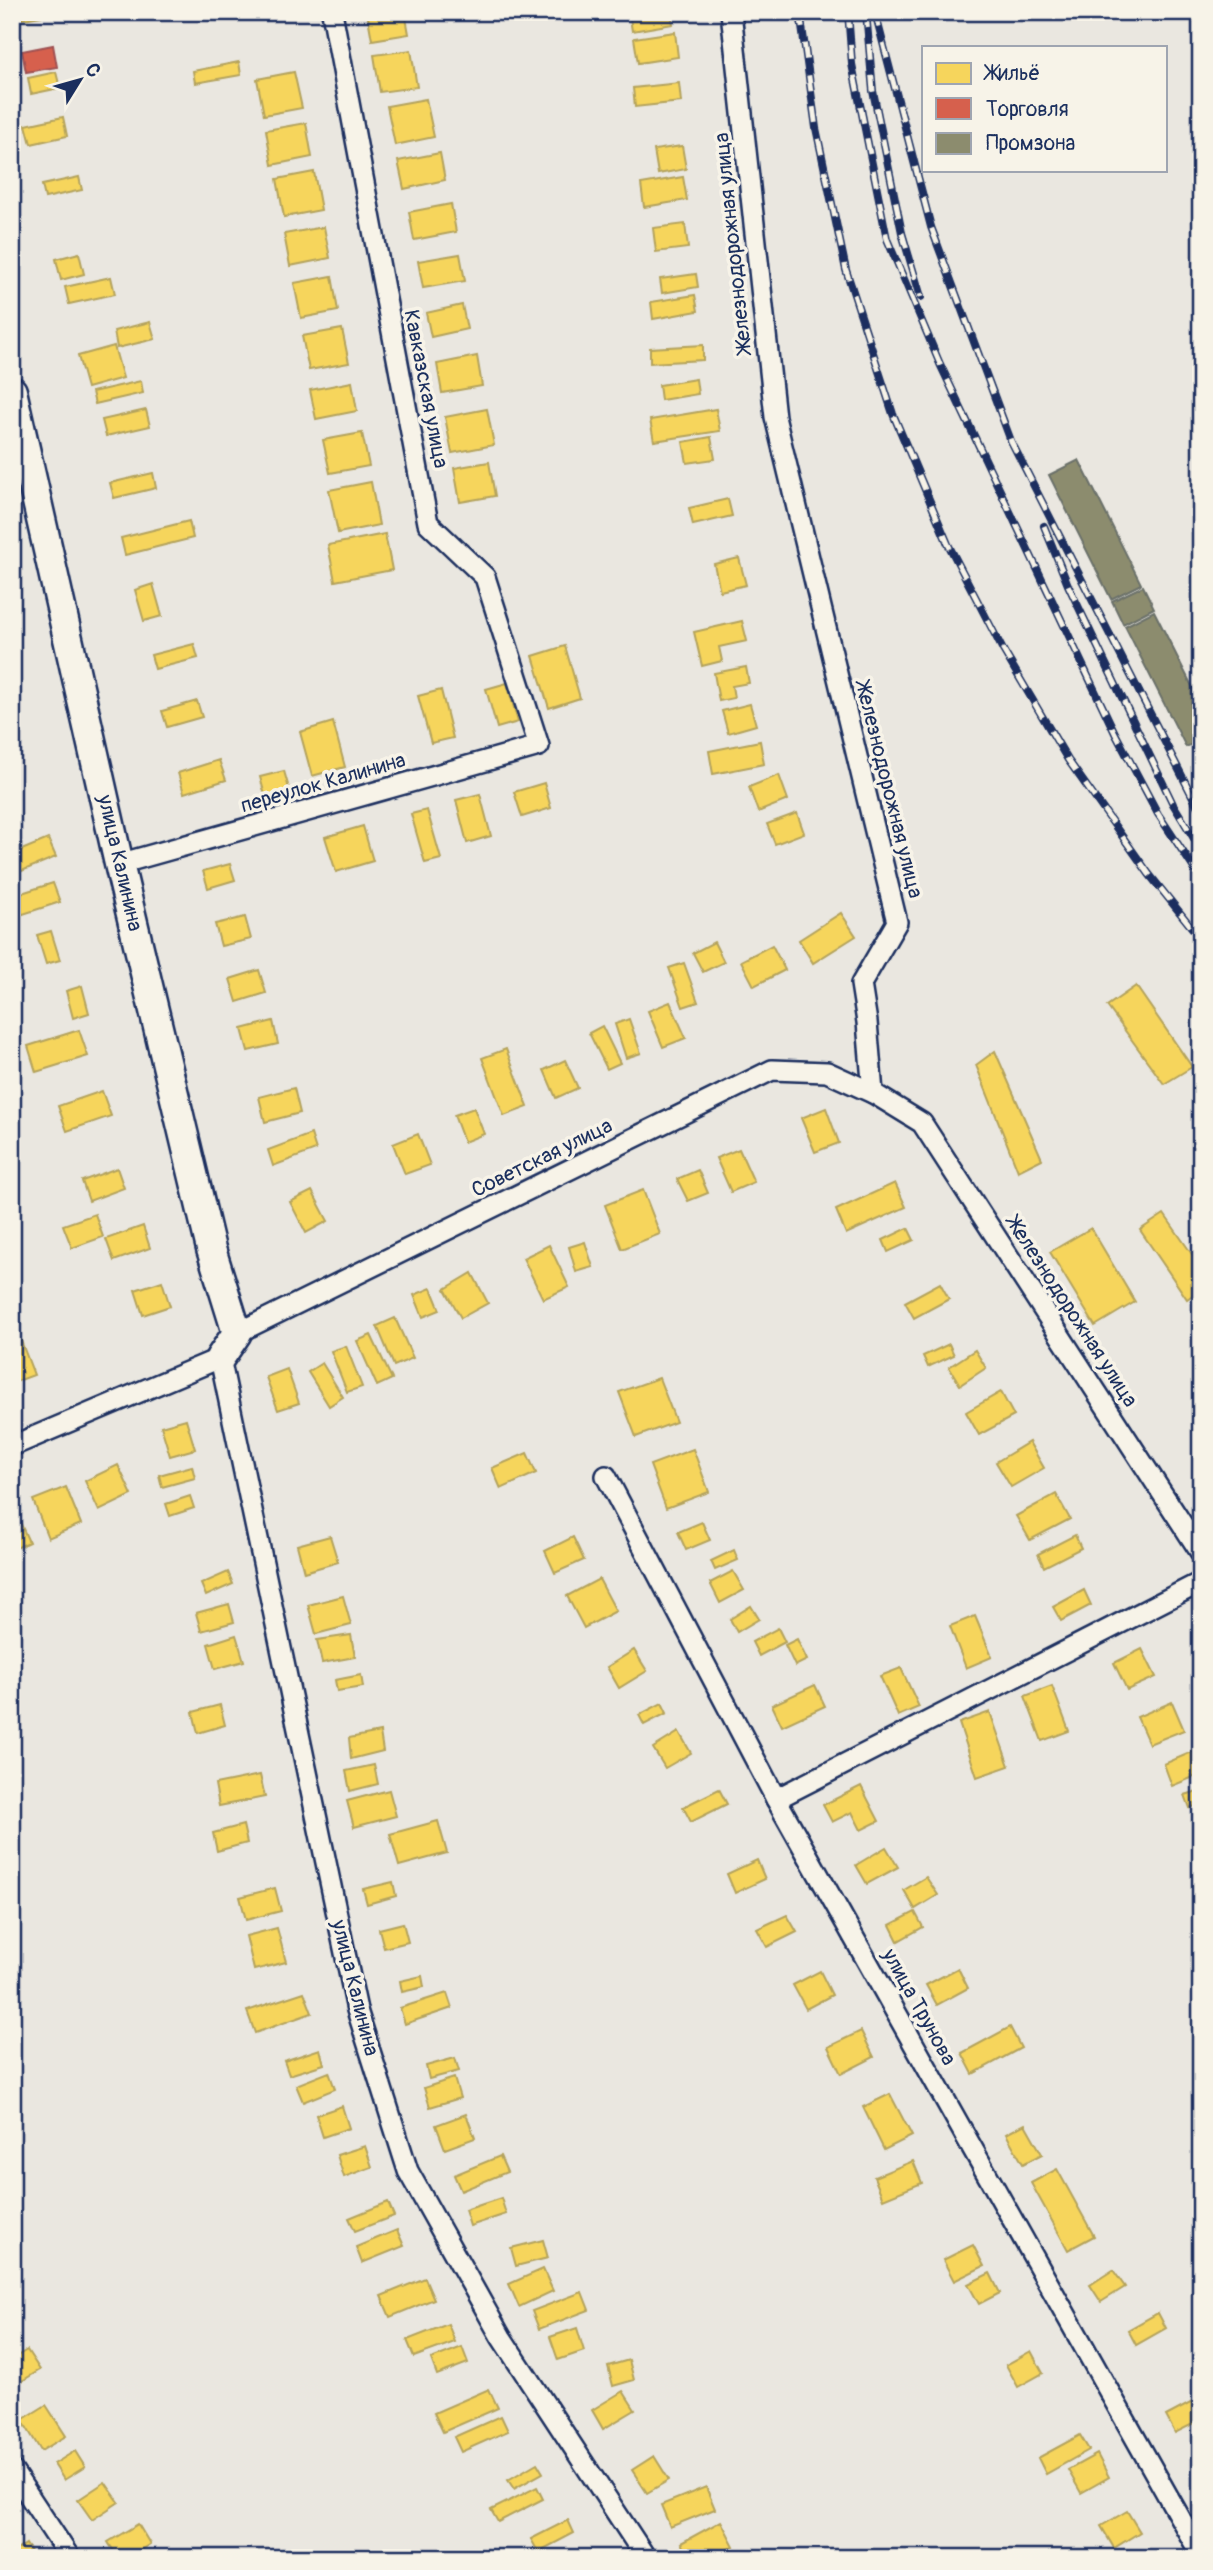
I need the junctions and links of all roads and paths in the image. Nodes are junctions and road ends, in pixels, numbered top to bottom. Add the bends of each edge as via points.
1 (331, 12) edge
2 (731, 12) edge
3 (12, 391) edge
4 (539, 746) joint
5 (119, 864) junction
6 (873, 1093) junction
7 (237, 1333) junction
8 (220, 1357) junction
9 (12, 1446) edge
10 (606, 1476) dead end
11 (1201, 1553) edge
12 (1201, 1582) edge
13 (776, 1799) junction
14 (12, 2470) edge
15 (1201, 2555) edge
16 (70, 2558) edge
17 (646, 2558) edge

1 - 4 street, Кавказская улица via 428,523 485,577
2 - 6 street, Железнодорожная улица via 775,417 897,922 861,984
3 - 5 street, улица Калинина
4 - 5 street, переулок Калинина
5 - 7 street, улица Калинина via 211,1249
6 - 7 street, Советская улица via 827,1072 772,1070
6 - 11 street, Железнодорожная улица via 922,1123
7 - 8 street
8 - 9 street
8 - 17 street, улица Калинина via 357,2010 408,2171 501,2337
10 - 13 street, улица Трунова
12 - 13 street
13 - 15 street, улица Трунова
14 - 16 street

